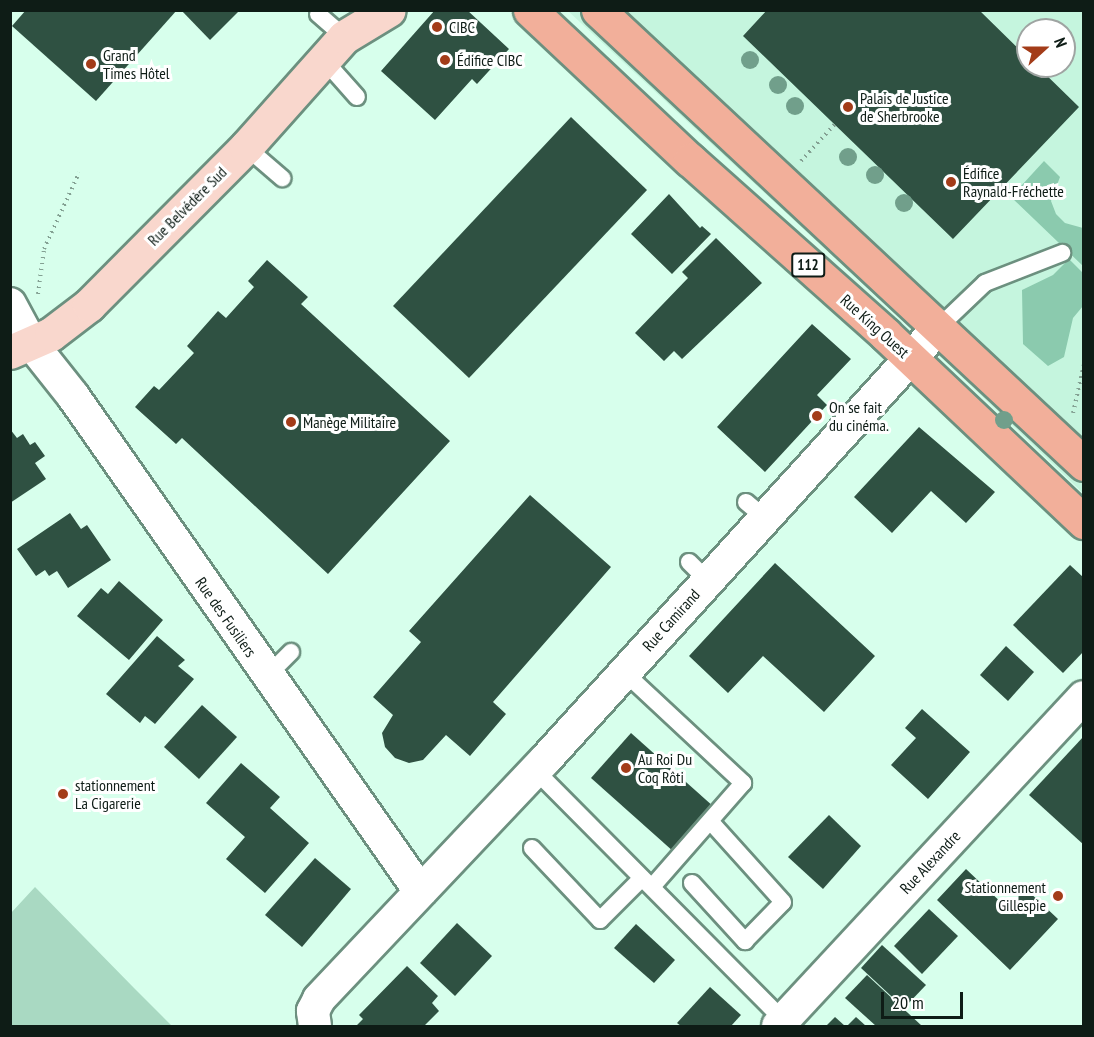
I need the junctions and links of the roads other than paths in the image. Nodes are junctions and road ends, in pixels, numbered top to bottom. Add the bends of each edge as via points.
1 (389, 10) edge
2 (530, 10) edge
3 (598, 10) edge
4 (318, 14) dead end
5 (340, 36) edge
6 (357, 97) dead end
7 (246, 147) junction
8 (282, 178) dead end
9 (1062, 253) dead end
10 (10, 304) edge
11 (939, 326) junction
12 (21, 348) edge
13 (909, 357) junction
14 (1074, 455) edge
15 (1083, 522) edge
16 (291, 652) dead end
17 (624, 672) junction
18 (267, 676) junction
19 (1083, 697) edge
20 (536, 771) junction
21 (711, 822) junction
22 (532, 848) dead end
23 (647, 882) junction
24 (692, 883) dead end
25 (420, 891) junction
26 (780, 1023) edge
27 (315, 1025) edge

1 - 5 main road, Rue Belvédère Sud
2 - 13 main road, Rue King Ouest / 112
3 - 11 main road, 112
4 - 5 lane
5 - 6 lane
5 - 7 main road, Rue Belvédère Sud
7 - 8 lane
7 - 12 main road, Rue Belvédère Sud via 69,323
9 - 11 lane, Rue Camirand via 975,289
10 - 12 street, Rue des Fusiliers
11 - 13 street, Rue Camirand
11 - 14 main road, 112
12 - 18 street, Rue des Fusiliers via 73,396
13 - 15 main road, Rue King Ouest / 112
13 - 17 street, Rue Camirand via 698,571
16 - 18 lane
17 - 20 street, Rue Camirand
17 - 21 lane via 743,783
18 - 25 street, Rue des Fusiliers
19 - 26 street, Rue Alexandre
20 - 23 lane
20 - 25 street, Rue Camirand
21 - 23 lane
21 - 24 lane via 783,902 744,941
22 - 23 lane via 600,920
23 - 26 lane
25 - 27 street, Rue Camirand via 319,999 313,1011

